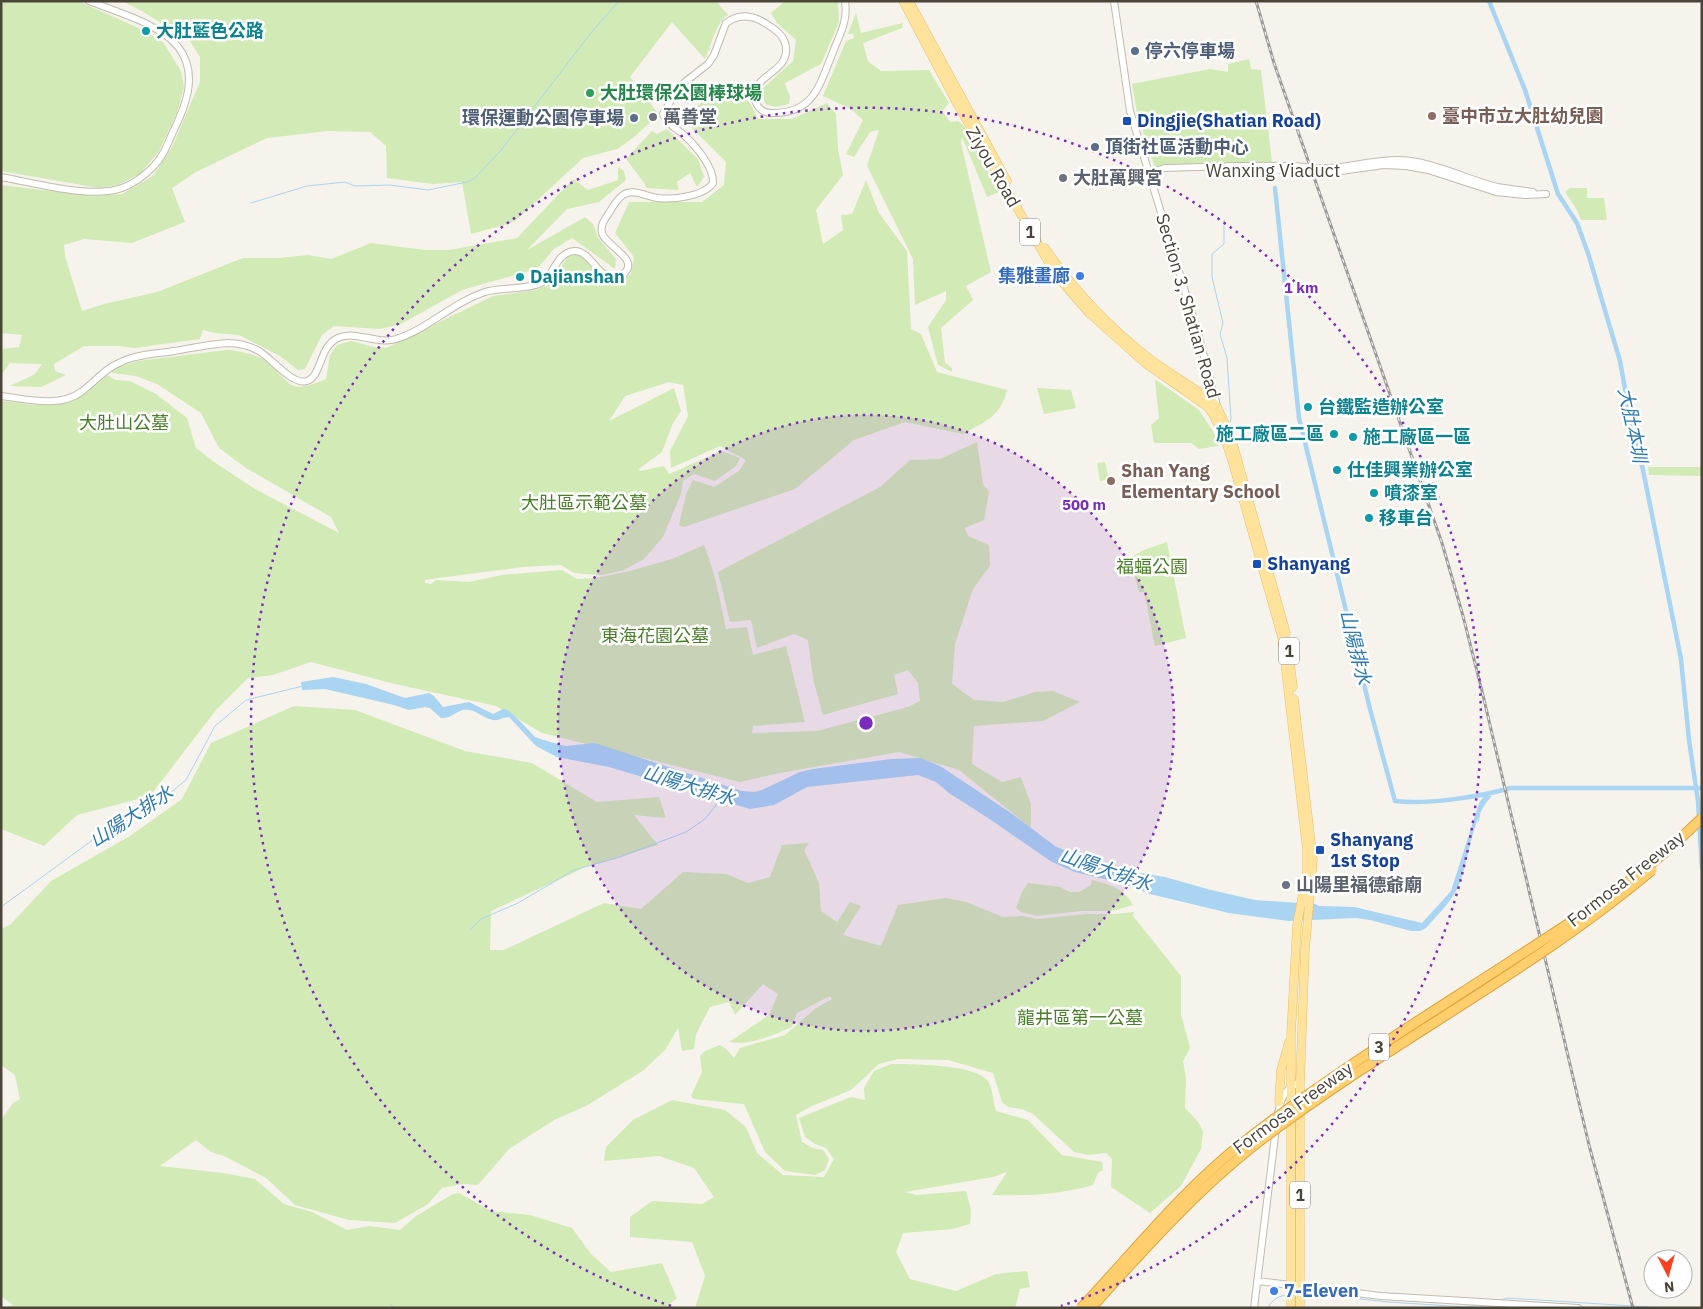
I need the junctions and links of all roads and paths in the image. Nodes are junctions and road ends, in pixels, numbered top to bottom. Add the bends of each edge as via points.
1 (89, 1) edge
2 (845, 1) edge
3 (903, 1) edge
4 (909, 1) edge
5 (1114, 1) edge
6 (1149, 173) junction
7 (1, 177) edge
8 (1496, 189) junction
9 (1086, 305) junction
10 (1, 396) edge
11 (1217, 407) junction
12 (1214, 416) junction
13 (1264, 564) junction
14 (1702, 818) edge
15 (1702, 826) edge
16 (1305, 904) junction
17 (1292, 1035) junction
18 (1300, 1083) junction
19 (1290, 1086) junction
20 (1280, 1102) junction
21 (1257, 1281) junction
22 (1291, 1286) junction
23 (1300, 1286) junction
24 (1081, 1308) edge
25 (1091, 1308) edge
26 (1254, 1308) edge
27 (1291, 1308) edge
28 (1300, 1308) edge
29 (1578, 1308) edge

1 - 7 street via 165,33 183,54 188,68 189,92 162,157 131,184 104,191 78,190
2 - 10 street via 846,20 811,100 789,111 767,112 759,108 755,99 758,84 784,62 784,39 753,17 741,16 726,23 708,64 685,82 664,114 667,122 685,136 706,161 713,183 707,190 687,196 660,199 632,192 617,201 603,222 602,231 605,240 626,258 627,270 623,275 610,278 585,254 568,252 540,283 485,292 397,339 337,338 326,347 316,372 306,381 296,381 260,352 230,343 124,360 108,368 82,392 64,400
3 - 9 main road, Ziyou Road / 1 via 1037,244 1056,275
4 - 9 main road, Ziyou Road / 1 via 1040,241
5 - 6 street, Section 3, Shatian Road via 1130,110
6 - 8 street, Wanxing Viaduct, bridge via 1165,170 1327,173 1383,165 1406,166
6 - 11 street, Section 3, Shatian Road
8 - 8 street via 1546,194 1525,195
9 - 11 main road, Ziyou Road / 1 via 1146,356
9 - 12 main road, Ziyou Road / 1 via 1145,363 1202,402
11 - 12 street, Section 3, Shatian Road
11 - 13 main road, Section 3, Shatian Road / 1 via 1231,437
12 - 13 main road, Section 3, Shatian Road / 1 via 1232,460
13 - 16 main road, Section 3, Shatian Road / 1 via 1286,669 1307,850
14 - 24 highway, Formosa Freeway / 3, bridge via 1664,854 1620,888 1363,1058 1239,1146 1187,1192
15 - 25 highway, Formosa Freeway / 3, bridge via 1629,889 1578,927 1363,1068 1268,1135 1182,1209
16 - 17 main road, 1 via 1297,922
16 - 18 main road, 1 via 1307,922
17 - 19 main road, 1
17 - 20 main road via 1281,1070
18 - 19 street
18 - 23 main road, 1
19 - 20 street
19 - 22 main road, 1
20 - 21 street
21 - 22 street
21 - 26 street
22 - 23 street
22 - 27 main road, 1
23 - 28 main road, 1
23 - 29 street via 1381,1296

